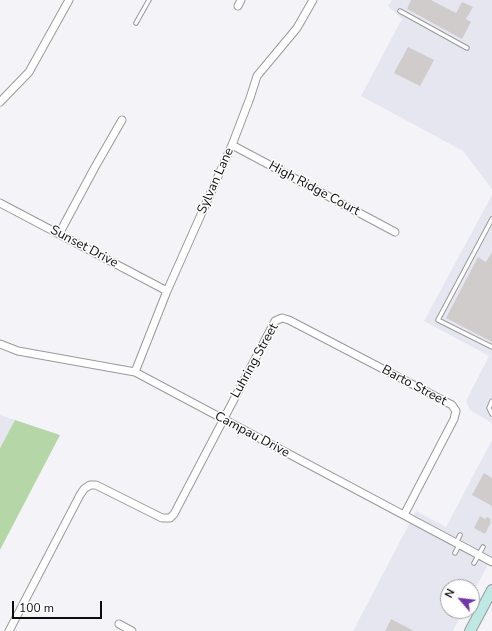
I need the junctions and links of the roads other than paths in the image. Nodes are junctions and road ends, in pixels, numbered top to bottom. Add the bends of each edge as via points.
1 (69, 0) edge
2 (149, 0) edge
3 (313, 0) edge
4 (400, 11) dead end
5 (136, 23) dead end
6 (467, 48) dead end
7 (0, 102) edge
8 (122, 120) dead end
9 (232, 145) junction
10 (0, 203) edge
11 (492, 219) edge
12 (395, 232) dead end
13 (59, 234) junction
14 (167, 291) junction
15 (289, 320) joint
16 (0, 344) edge
17 (492, 347) edge
18 (135, 372) junction
19 (492, 401) edge
20 (492, 414) edge
21 (223, 420) junction
22 (404, 516) junction
23 (460, 535) dead end
24 (457, 544) junction
25 (483, 547) dead end
26 (455, 553) dead end
27 (478, 555) junction
28 (492, 562) edge
29 (474, 563) dead end
30 (492, 590) edge
31 (119, 624) dead end
32 (8, 631) edge
33 (132, 631) edge
34 (470, 631) edge

1 - 7 street via 29,72
2 - 5 lane
3 - 9 street, Sylvan Lane via 297,28 257,76
4 - 6 lane
8 - 13 street
9 - 12 street, High Ridge Court
9 - 14 street, Sylvan Lane
10 - 13 street, Sunset Drive
11 - 17 lane via 438,320
13 - 14 street, Sunset Drive
14 - 18 street, Sylvan Lane
15 - 21 street, Luhring Street via 282,318 275,322
15 - 22 street, Barto Street via 452,405 456,411
16 - 18 street, Campau Drive via 18,351
18 - 21 street, Campau Drive
19 - 20 lane via 489,408
21 - 22 street, Campau Drive
21 - 32 street, Luhring Street via 170,518 162,518 96,484 84,489
22 - 24 street, Campau Drive
23 - 24 lane
24 - 26 lane
24 - 27 street, Campau Drive
25 - 27 lane
27 - 28 street, Campau Drive
27 - 29 lane
30 - 34 main road
31 - 33 street

